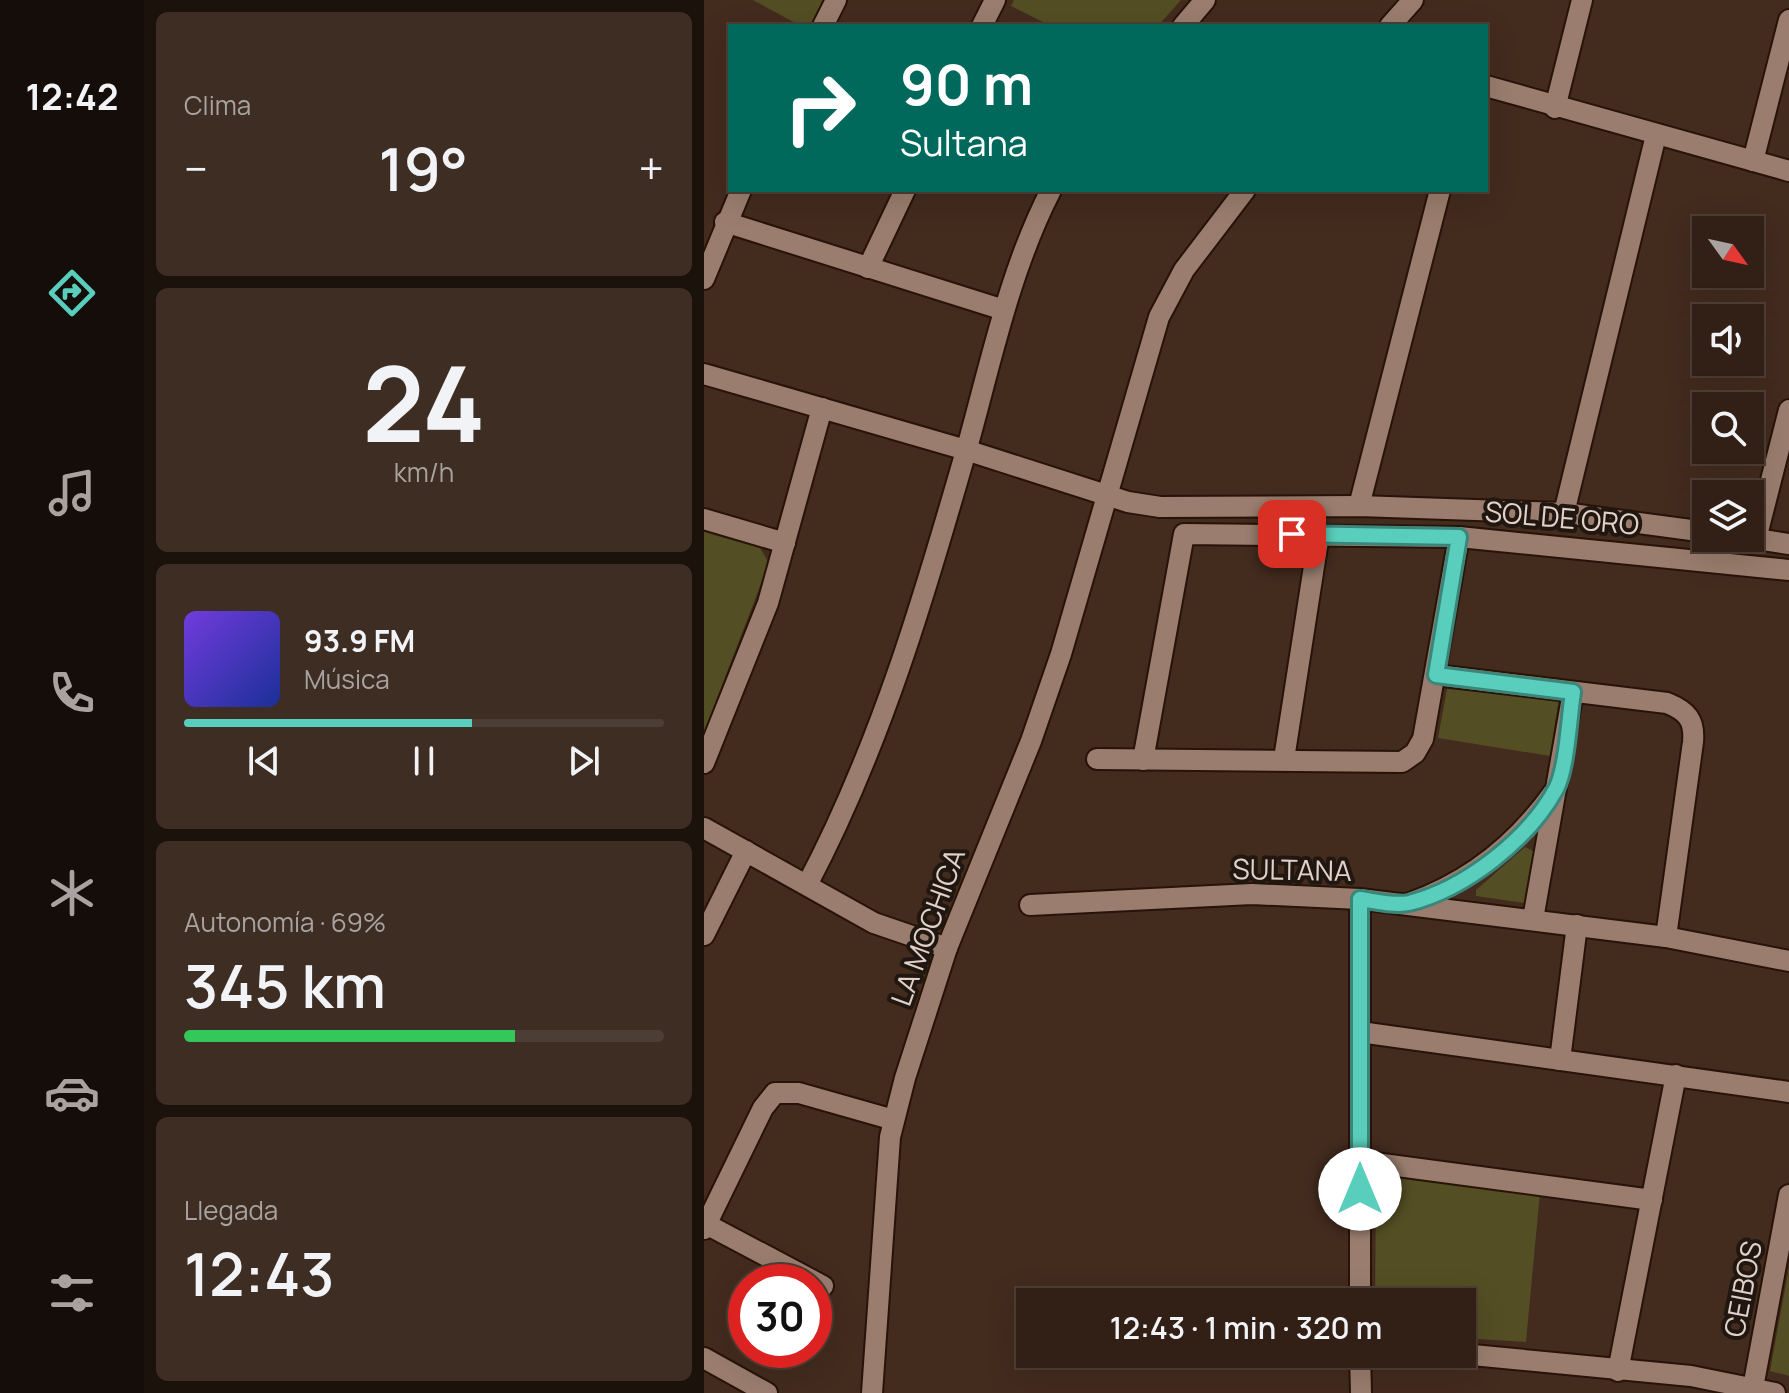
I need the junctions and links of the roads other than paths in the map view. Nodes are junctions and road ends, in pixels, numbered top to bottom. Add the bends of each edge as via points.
1 (836, 0) edge
2 (995, 0) edge
3 (1205, 0) edge
4 (1413, 0) edge
5 (1582, 0) edge
6 (1789, 20) edge
7 (824, 24) edge
8 (983, 24) edge
9 (1185, 24) edge
10 (1392, 24) edge
11 (1488, 87) edge
12 (1555, 108) junction
13 (1656, 135) junction
14 (1753, 161) junction
15 (1789, 171) edge
16 (740, 192) edge
17 (904, 192) edge
18 (1050, 192) edge
19 (1243, 192) edge
20 (1439, 192) edge
21 (725, 222) junction
22 (868, 268) junction
23 (704, 279) edge
24 (1004, 310) junction
25 (704, 374) edge
26 (822, 408) junction
27 (1789, 410) edge
28 (966, 450) junction
29 (1107, 495) junction
30 (1764, 499) edge
31 (1359, 506) junction
32 (1564, 513) junction
33 (704, 519) edge
34 (1692, 530) edge
35 (1319, 534) junction
36 (1459, 537) junction
37 (1764, 540) edge
38 (785, 543) junction
39 (1789, 544) edge
40 (1789, 570) edge
41 (1436, 675) junction
42 (1573, 692) junction
43 (1097, 759) dead end
44 (1284, 759) junction
45 (1143, 760) junction
46 (704, 763) edge
47 (1557, 786) junction
48 (704, 828) edge
49 (746, 851) junction
50 (807, 885) junction
51 (1360, 899) junction
52 (1405, 904) junction
53 (1030, 905) dead end
54 (1533, 919) junction
55 (1577, 925) junction
56 (704, 935) edge
57 (1666, 937) junction
58 (947, 948) junction
59 (1789, 961) edge
60 (1360, 1032) junction
61 (1560, 1060) junction
62 (1676, 1075) junction
63 (1789, 1092) edge
64 (894, 1120) junction
65 (1360, 1161) junction
66 (1789, 1195) edge
67 (1652, 1200) junction
68 (1786, 1225) edge
69 (705, 1226) edge
70 (780, 1264) edge
71 (1360, 1288) edge
72 (1476, 1356) edge
73 (704, 1358) edge
74 (1360, 1368) edge
75 (1618, 1371) junction
76 (1752, 1390) edge
77 (767, 1393) edge
78 (872, 1393) edge
79 (1361, 1393) edge
80 (1775, 1393) edge

1 - 7 street
2 - 8 street
3 - 9 street
4 - 10 street
5 - 12 street
6 - 14 street
11 - 12 street
12 - 13 street
13 - 14 street
13 - 32 street
14 - 15 street
16 - 21 street
17 - 22 street
18 - 24 street
19 - 29 street, LA MOCHICA via 1184,270 1159,317
20 - 31 street
21 - 22 street
21 - 23 street
22 - 24 street
24 - 28 street
25 - 26 street
26 - 28 street
26 - 38 street
27 - 30 street
28 - 29 street
28 - 50 street via 899,675 845,812
29 - 31 street via 1160,507
29 - 58 street, LA MOCHICA via 1036,726
31 - 32 street
32 - 34 street
33 - 38 street
35 - 36 street, SOL DE ORO
35 - 44 street
35 - 45 street, SOL DE ORO via 1184,534
36 - 40 street, SOL DE ORO
36 - 41 street
37 - 39 street
38 - 46 street via 768,603
41 - 42 street
41 - 44 street via 1423,739 1402,762
42 - 47 street
42 - 57 street via 1667,703 1691,718 1693,742
43 - 45 street
44 - 45 street
47 - 52 street via 1533,821 1495,857 1436,893
47 - 54 street
48 - 49 street
49 - 50 street
49 - 56 street
50 - 58 street via 874,923
51 - 52 street, SULTANA
51 - 53 street, SULTANA via 1252,894
51 - 60 street
52 - 54 street, SULTANA
54 - 55 street, SULTANA
55 - 57 street, SULTANA
55 - 61 street
57 - 59 street, SULTANA
58 - 64 street, LA MOCHICA
60 - 61 street
60 - 65 street
61 - 62 street
62 - 63 street
62 - 67 street
64 - 69 street via 799,1093 775,1093
64 - 78 street, LA MOCHICA
65 - 67 street
65 - 71 street
66 - 68 street, CEIBOS
67 - 75 street
68 - 76 street, CEIBOS
69 - 70 street
72 - 75 street
73 - 77 street
74 - 79 street
75 - 76 street via 1691,1376
76 - 80 street

